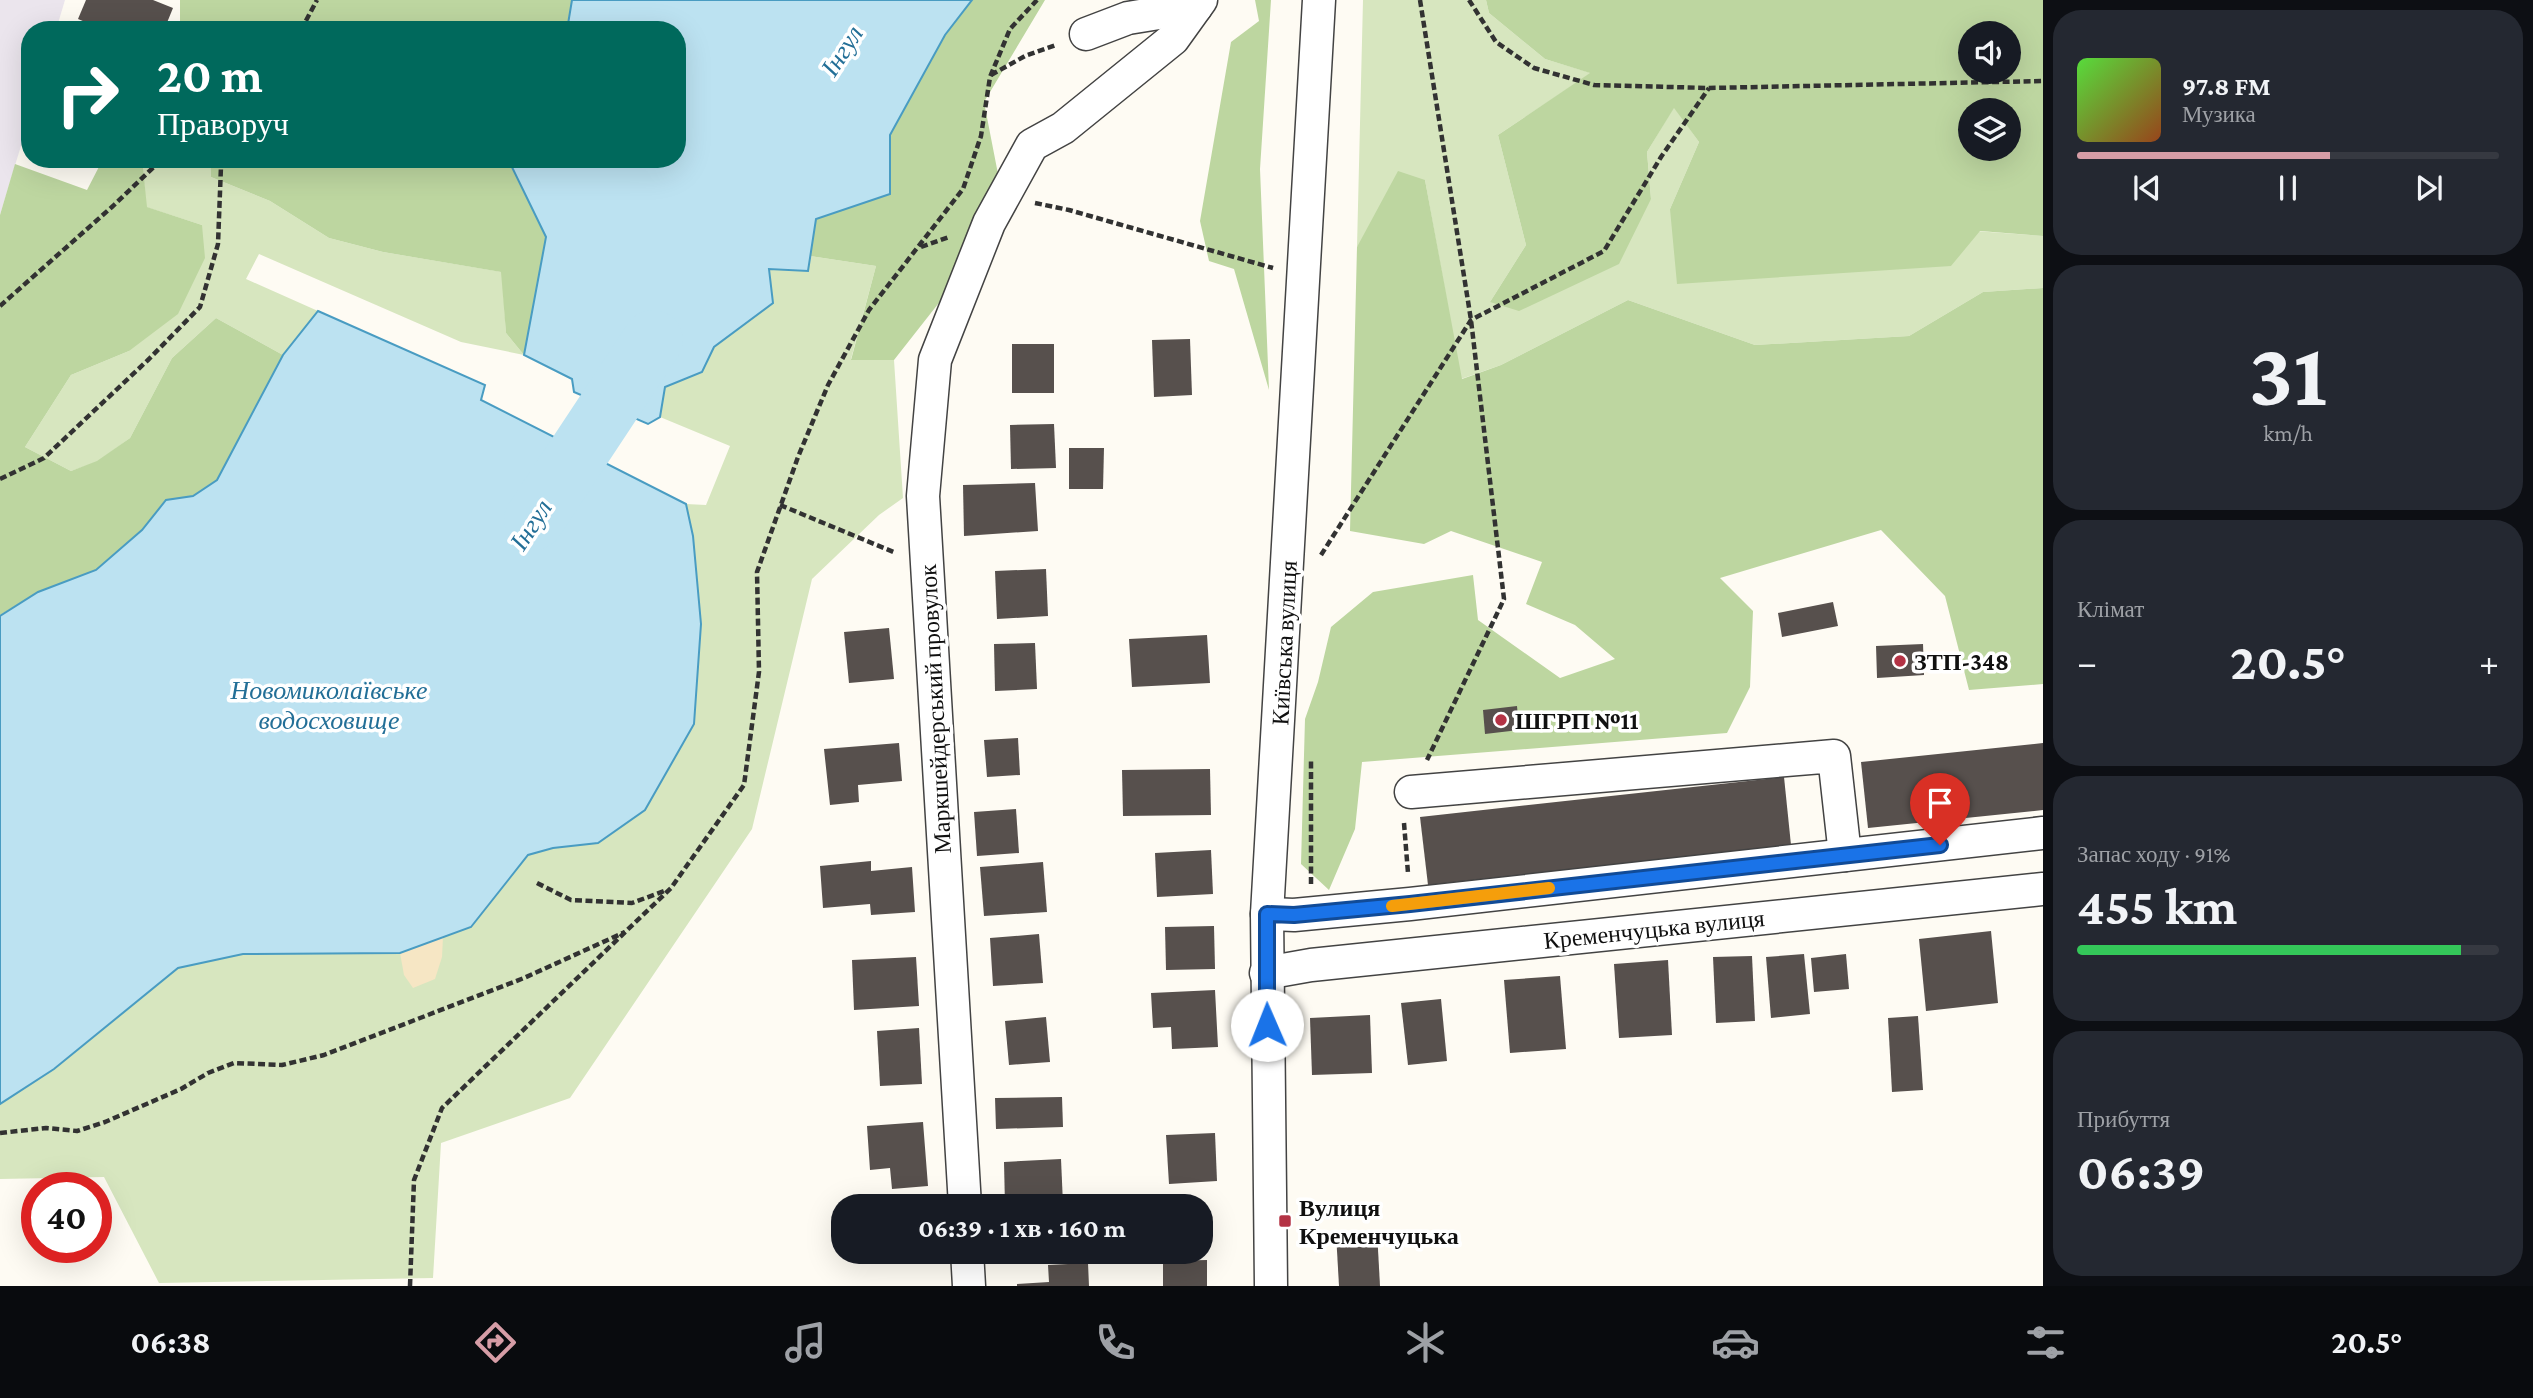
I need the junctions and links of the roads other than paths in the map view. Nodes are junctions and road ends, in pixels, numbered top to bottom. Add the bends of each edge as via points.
1 (1320, 0) edge
2 (1199, 4) edge
3 (1086, 34) road end
4 (1411, 792) road end
5 (2043, 833) edge
6 (1845, 855) junction
7 (2043, 888) edge
8 (1267, 914) junction
9 (1266, 973) junction
10 (964, 1194) edge
11 (968, 1264) edge
12 (969, 1286) edge
13 (1270, 1286) edge

1 - 8 street, Київська вулиця
2 - 3 street via 1128,18
2 - 10 street, Маркшейдерський провулок via 1173,39 1063,128 1032,145 989,223 935,360 923,496
4 - 6 street via 1834,756
5 - 6 street
6 - 8 street via 1410,904
7 - 9 street, Кременчуцька вулиця
8 - 9 street, Київська вулиця
9 - 13 street, Київська вулиця
11 - 12 street

